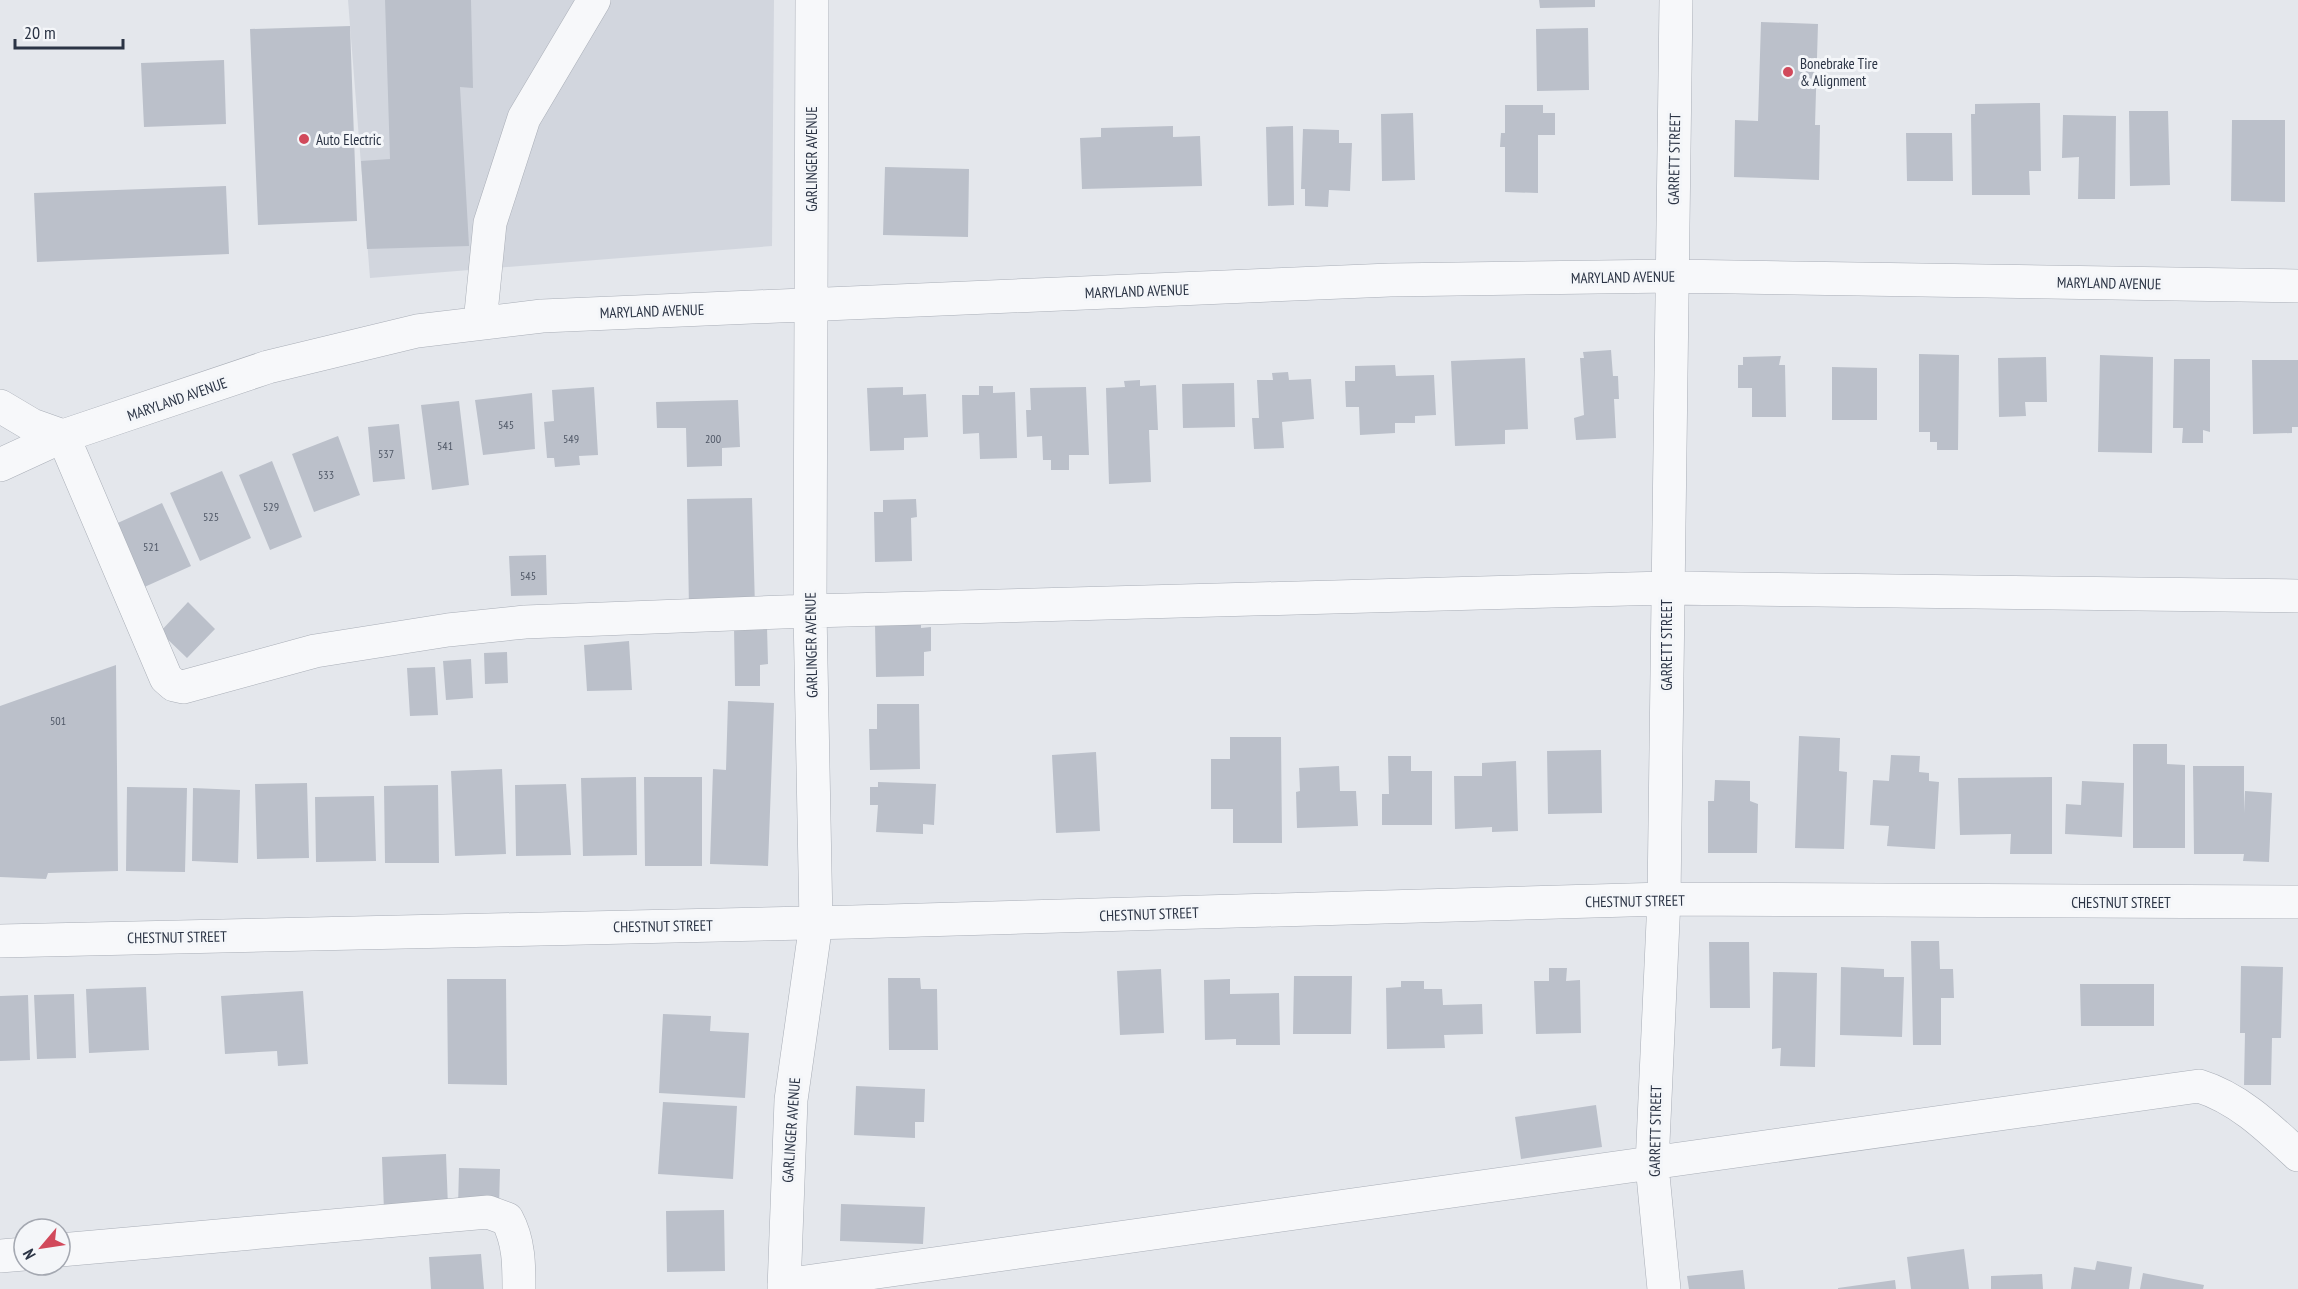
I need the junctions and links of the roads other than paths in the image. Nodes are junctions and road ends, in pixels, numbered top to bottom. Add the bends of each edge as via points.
1 (594, 0) edge
2 (812, 0) edge
3 (1676, 0) edge
4 (1672, 276) junction
5 (2298, 285) edge
6 (810, 304) junction
7 (480, 323) junction
8 (0, 406) edge
9 (63, 436) junction
10 (0, 465) edge
11 (1666, 588) junction
12 (2298, 596) edge
13 (810, 612) junction
14 (1664, 899) junction
15 (2298, 903) edge
16 (816, 923) junction
17 (0, 941) edge
18 (2298, 1155) edge
19 (1652, 1165) junction
20 (72, 1250) edge
21 (784, 1287) edge
22 (519, 1289) edge
23 (1664, 1289) edge

1 - 7 street via 524,118 490,223
2 - 6 street, GARLINGER AVENUE
3 - 4 street, GARRETT STREET
4 - 5 street, MARYLAND AVENUE
4 - 6 street, MARYLAND AVENUE via 1390,280
4 - 11 street, GARRETT STREET
6 - 7 street, MARYLAND AVENUE via 542,315
6 - 13 street, GARLINGER AVENUE
7 - 9 street, MARYLAND AVENUE via 417,331 268,367
8 - 9 street via 32,425
9 - 10 street, MARYLAND AVENUE
9 - 13 street via 166,678 174,685 183,687 315,651 448,630 525,622
11 - 12 street
11 - 13 street
11 - 14 street, GARRETT STREET
13 - 16 street, GARLINGER AVENUE
14 - 15 street, CHESTNUT STREET
14 - 16 street, CHESTNUT STREET
14 - 19 street, GARRETT STREET
16 - 17 street, CHESTNUT STREET
16 - 21 street, GARLINGER AVENUE via 791,1100
18 - 19 street via 2241,1106 2199,1086
19 - 21 street
19 - 23 street, GARRETT STREET
20 - 22 street via 488,1212 507,1219 514,1231

